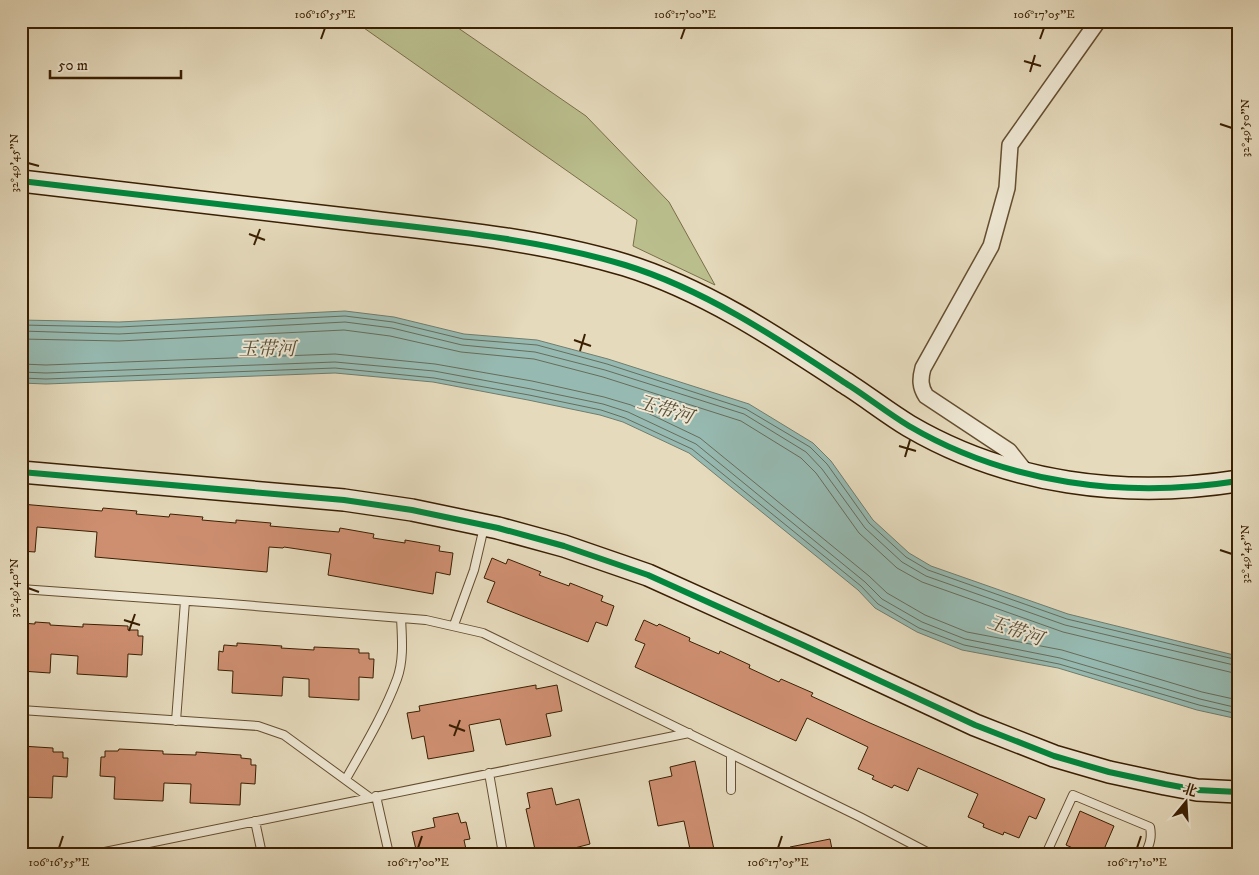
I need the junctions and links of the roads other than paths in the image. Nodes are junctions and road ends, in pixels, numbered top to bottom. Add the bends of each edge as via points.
1 (1098, 21) edge
2 (21, 181) edge
3 (21, 472) edge
4 (1028, 475) junction
5 (1238, 481) edge
6 (485, 525) junction
7 (21, 589) edge
8 (185, 600) junction
9 (401, 618) junction
10 (454, 625) junction
11 (21, 710) edge
12 (176, 721) junction
13 (688, 733) junction
14 (731, 754) junction
15 (489, 773) junction
16 (346, 779) junction
17 (731, 790) dead end
18 (1238, 792) edge
19 (373, 796) junction
20 (255, 821) junction
21 (95, 854) edge
22 (262, 854) edge
23 (389, 854) edge
24 (503, 854) edge
25 (931, 854) edge
26 (1046, 854) edge
27 (1145, 854) edge

1 - 4 street via 1010,145 1007,188 991,246 923,368 921,379 926,396 1010,451
2 - 4 street via 508,239 599,258 639,270 709,300 772,336 909,426
3 - 6 street via 344,500
4 - 5 street via 1127,488 1188,487
6 - 10 lane via 474,570
6 - 18 street via 564,546 648,575 975,725 1054,756 1164,784
7 - 8 lane
8 - 9 lane
8 - 12 lane
9 - 10 lane
9 - 16 lane via 402,649 397,678
10 - 13 lane via 483,632
11 - 12 lane
12 - 16 lane via 268,729 284,735
13 - 14 lane
13 - 15 lane
14 - 17 lane
14 - 25 lane
15 - 19 lane
15 - 24 lane
16 - 19 lane
19 - 20 lane
19 - 23 lane
20 - 21 lane
20 - 22 lane
26 - 27 lane via 1073,795 1150,827

